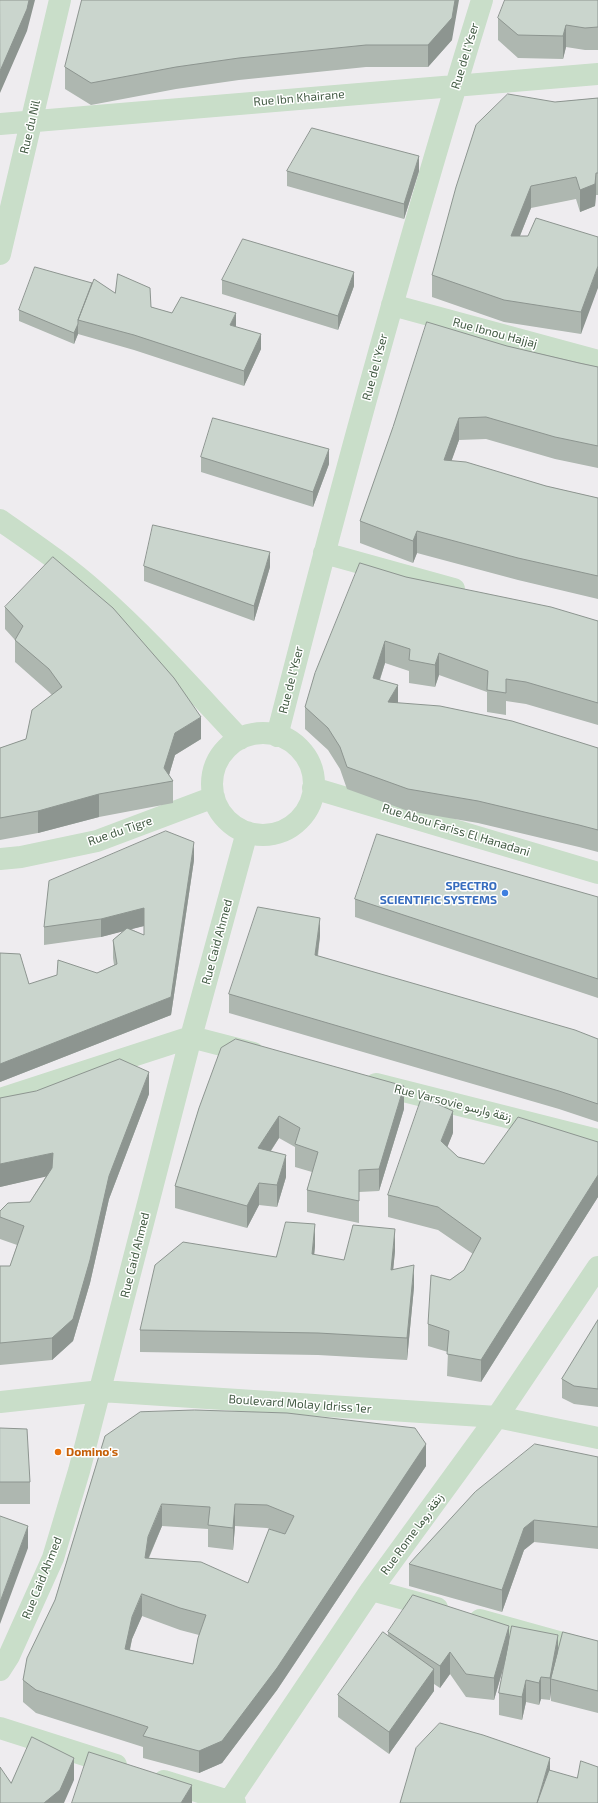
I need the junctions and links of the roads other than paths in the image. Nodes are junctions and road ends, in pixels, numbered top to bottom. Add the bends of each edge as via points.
1 (60, 0) edge
2 (482, 0) edge
3 (598, 74) edge
4 (456, 85) junction
5 (31, 121) junction
6 (0, 124) edge
7 (0, 254) edge
8 (392, 305) junction
9 (598, 361) edge
10 (0, 520) edge
11 (324, 553) junction
12 (476, 594) edge
13 (277, 736) junction
14 (240, 739) junction
15 (313, 788) junction
16 (214, 796) junction
17 (247, 832) junction
18 (0, 859) edge
19 (598, 873) edge
20 (191, 1037) junction
21 (276, 1059) edge
22 (360, 1080) edge
23 (0, 1099) edge
24 (598, 1140) edge
25 (598, 1267) edge
26 (101, 1391) junction
27 (0, 1402) edge
28 (497, 1417) junction
29 (598, 1438) edge
30 (371, 1590) junction
31 (598, 1653) edge
32 (0, 1670) edge
33 (0, 1728) edge
34 (231, 1802) edge

1 - 5 street, Rue du Nil
2 - 4 street, Rue de l'Yser
3 - 4 street, Rue Ibn Khairane
4 - 5 street, Rue Ibn Khairane
4 - 8 street, Rue de l'Yser
5 - 6 street, Rue Ibn Khairane
5 - 7 street, Rue du Nil
8 - 9 street, Rue Ibnou Hajjaj
8 - 11 street, Rue de l'Yser
10 - 14 street via 45,551 97,593 161,654
11 - 12 street
11 - 13 street, Rue de l'Yser
13 - 14 street via 262,734
13 - 15 street via 292,743 304,756 312,771
14 - 16 street via 226,749 217,763 212,779
15 - 17 street via 307,810 298,822 270,835
15 - 19 street, Rue Abou Fariss El Hanadani
16 - 17 street via 218,808 226,819
16 - 18 street, Rue du Tigre via 97,841
17 - 20 street, Rue Caid Ahmed
20 - 21 street
20 - 23 street
20 - 26 street, Rue Caid Ahmed
22 - 24 street, Rue Varsovie زنقة وارسو
25 - 28 street, Rue Rome زنقة روما
26 - 27 street, Boulevard Molay Idriss 1er
26 - 28 street, Boulevard Molay Idriss 1er
26 - 32 street, Rue Caid Ahmed via 53,1558 9,1656
28 - 29 street, Boulevard Molay Idriss 1er
28 - 30 street, Rue Rome زنقة روما
30 - 31 street
30 - 34 street, Rue Rome زنقة روما
33 - 34 street

